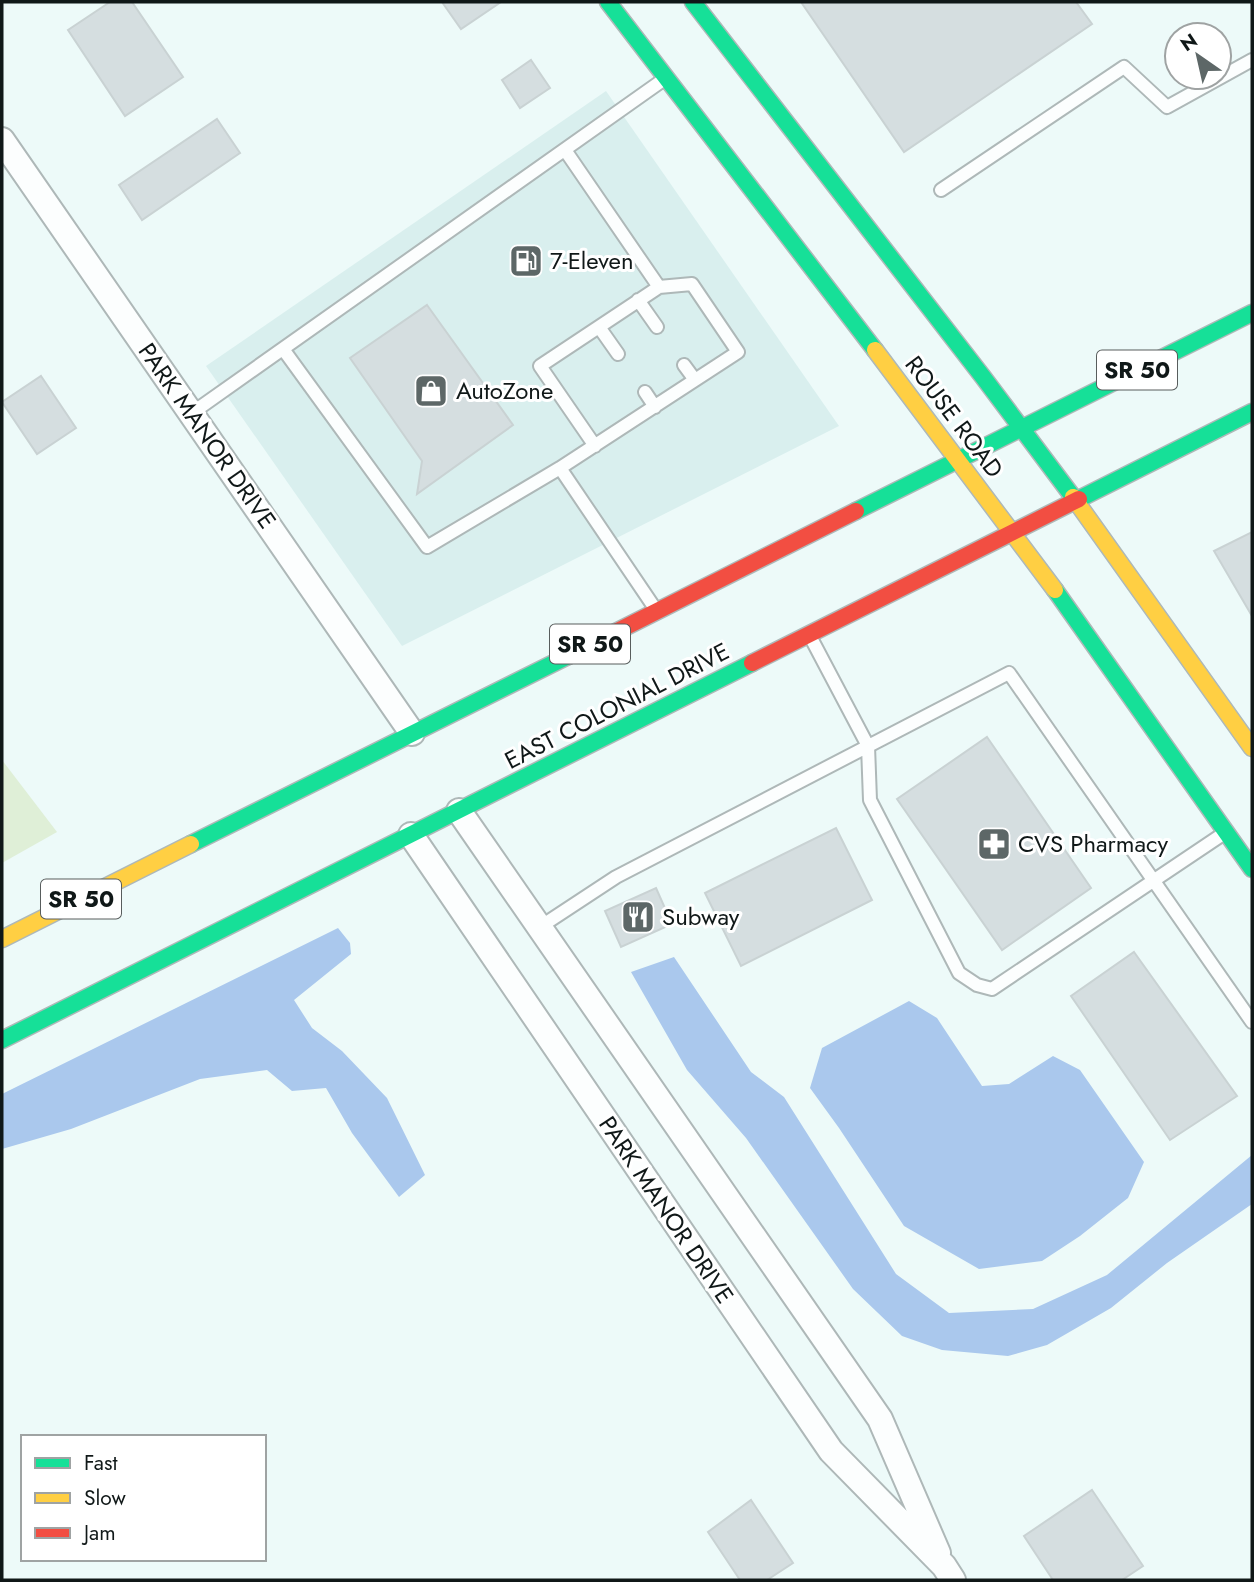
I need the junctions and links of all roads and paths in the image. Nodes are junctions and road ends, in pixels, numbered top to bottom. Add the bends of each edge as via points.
1 (608, 2) edge
2 (693, 2) edge
3 (1252, 60) edge
4 (666, 78) junction
5 (2, 140) edge
6 (565, 150) junction
7 (941, 190) dead end
8 (659, 287) junction
9 (638, 300) junction
10 (1252, 313) edge
11 (599, 327) junction
12 (657, 327) dead end
13 (283, 349) junction
14 (618, 354) dead end
15 (684, 365) dead end
16 (695, 380) junction
17 (645, 392) dead end
18 (655, 407) junction
19 (1252, 412) edge
20 (192, 413) junction
21 (1021, 428) junction
22 (596, 446) junction
23 (958, 460) junction
24 (560, 468) junction
25 (1076, 501) junction
26 (1012, 533) junction
27 (657, 611) junction
28 (810, 635) junction
29 (412, 733) junction
30 (868, 746) junction
31 (1252, 748) edge
32 (459, 810) junction
33 (1226, 831) junction
34 (411, 835) junction
35 (1252, 869) edge
36 (1153, 881) junction
37 (540, 927) junction
38 (2, 939) edge
39 (1252, 1022) edge
40 (2, 1040) edge
41 (948, 1573) edge

1 - 4 main road, ROUSE ROAD
2 - 21 main road, ROUSE ROAD
3 - 7 lane via 1167,107 1124,67
4 - 6 lane
4 - 23 main road, ROUSE ROAD
5 - 20 street, PARK MANOR DRIVE
6 - 8 lane
6 - 13 lane
8 - 9 lane
8 - 16 lane via 692,284 738,352
9 - 11 lane
9 - 12 lane
10 - 21 main road, SR 50
11 - 14 lane
11 - 22 lane via 540,366
13 - 20 lane
13 - 24 lane via 427,547
15 - 16 lane
16 - 18 lane
17 - 18 lane
18 - 22 lane
19 - 25 main road, EAST COLONIAL DRIVE
20 - 29 street, PARK MANOR DRIVE
21 - 23 main road, SR 50
21 - 25 main road, ROUSE ROAD
22 - 24 lane
23 - 26 main road, ROUSE ROAD
23 - 27 main road, SR 50
24 - 27 lane
25 - 26 main road, EAST COLONIAL DRIVE
25 - 31 main road, ROUSE ROAD
26 - 28 main road, EAST COLONIAL DRIVE
26 - 33 main road, ROUSE ROAD
27 - 29 main road, SR 50
28 - 30 lane
28 - 32 main road, EAST COLONIAL DRIVE
29 - 38 main road, SR 50
30 - 36 lane via 1009,673
30 - 36 lane via 870,800 960,973 977,985 992,989
30 - 37 lane via 616,877
32 - 34 main road, EAST COLONIAL DRIVE
32 - 37 street, PARK MANOR DRIVE
33 - 35 main road, ROUSE ROAD
33 - 36 lane
34 - 40 main road, EAST COLONIAL DRIVE
34 - 41 street, PARK MANOR DRIVE via 831,1451
36 - 39 lane
37 - 41 street, PARK MANOR DRIVE via 880,1419

